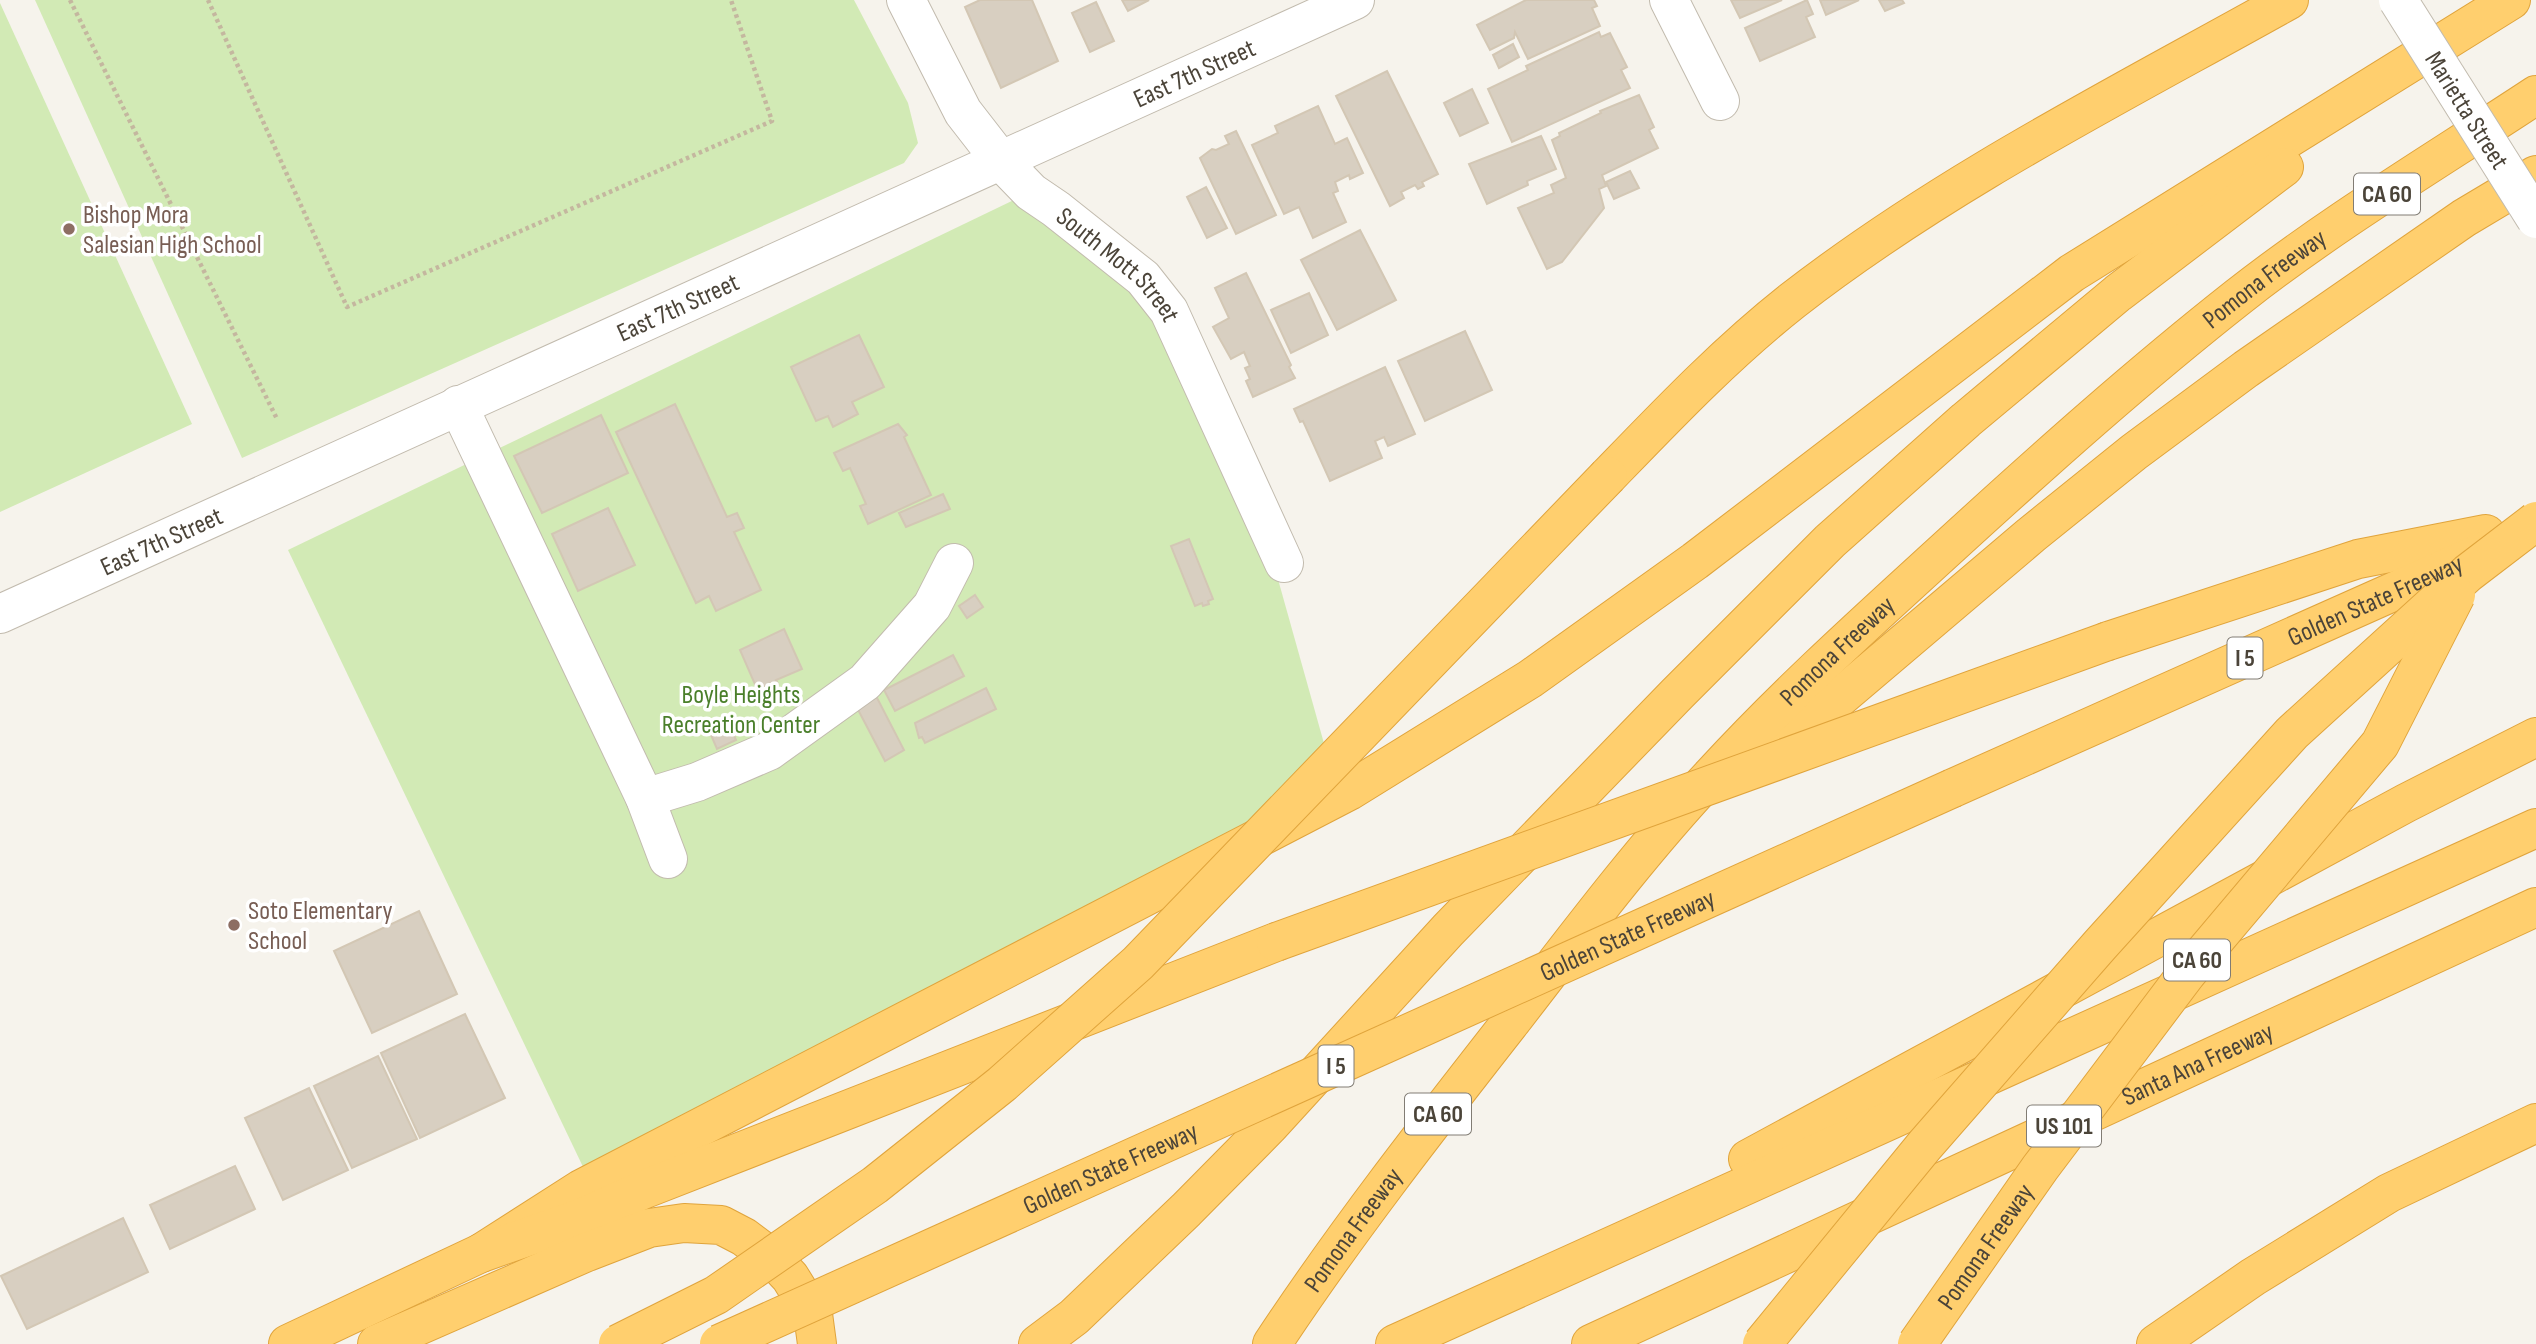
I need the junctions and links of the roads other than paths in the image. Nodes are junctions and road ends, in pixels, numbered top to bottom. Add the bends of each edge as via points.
1 (906, 0) edge
2 (1355, 0) edge
3 (1669, 0) edge
4 (2289, 0) edge
5 (2398, 0) edge
6 (2513, 0) edge
7 (2536, 95) edge
8 (1720, 102) dead end
9 (1001, 160) junction
10 (2536, 175) edge
11 (2536, 219) edge
12 (458, 405) junction
13 (2536, 524) edge
14 (954, 563) dead end
15 (1284, 563) dead end
16 (2468, 573) junction
17 (0, 614) edge
18 (2536, 737) edge
19 (645, 798) junction
20 (2536, 828) edge
21 (667, 859) dead end
22 (1613, 890) junction
23 (2536, 907) edge
24 (2536, 1123) edge
25 (481, 1252) junction
26 (1479, 1306) junction
27 (288, 1344) edge
28 (377, 1344) edge
29 (618, 1344) edge
30 (719, 1344) edge
31 (817, 1344) edge
32 (1038, 1344) edge
33 (1272, 1344) edge
34 (1395, 1344) edge
35 (1591, 1344) edge
36 (1762, 1344) edge
37 (1917, 1344) edge
38 (2157, 1344) edge

1 - 9 street, South Mott Street via 963,112
2 - 9 street, East 7th Street
3 - 8 street
4 - 29 highway, bridge via 1973,178 1860,251 1792,302 1682,399 1138,963 1002,1084 875,1185 716,1296
5 - 11 street, Marietta Street, bridge
6 - 25 highway via 2072,273 1695,561 1530,678 1349,791 581,1189
6 - 32 highway via 2118,293 1830,541 1458,920 1269,1126 1074,1317
7 - 22 highway, Pomona Freeway / CA 60 via 2239,296 2095,415 1769,716 1712,774
9 - 12 street, East 7th Street
9 - 15 street, South Mott Street via 1031,192 1143,278 1169,311
10 - 22 highway via 2452,226 2134,452
12 - 17 street, East 7th Street
12 - 19 street
13 - 16 highway, Pomona Freeway / CA 60, bridge
13 - 25 highway, bridge via 2358,559 2108,641 1276,942 581,1218
13 - 30 highway, Golden State Freeway / I 5, bridge
14 - 19 street via 932,606 865,682 769,751
16 - 36 highway, bridge via 2292,733 1934,1134
16 - 37 highway, Pomona Freeway / CA 60, bridge via 2380,744 2187,972 2040,1168
18 - 26 highway
19 - 21 street
20 - 26 highway
22 - 33 highway, Pomona Freeway / CA 60 via 1435,1118
23 - 35 highway, Santa Ana Freeway / US 101
24 - 38 highway via 2389,1193 2252,1276
25 - 27 highway
26 - 34 highway
28 - 31 highway via 586,1252 649,1228 684,1223 721,1225 772,1258 813,1314

